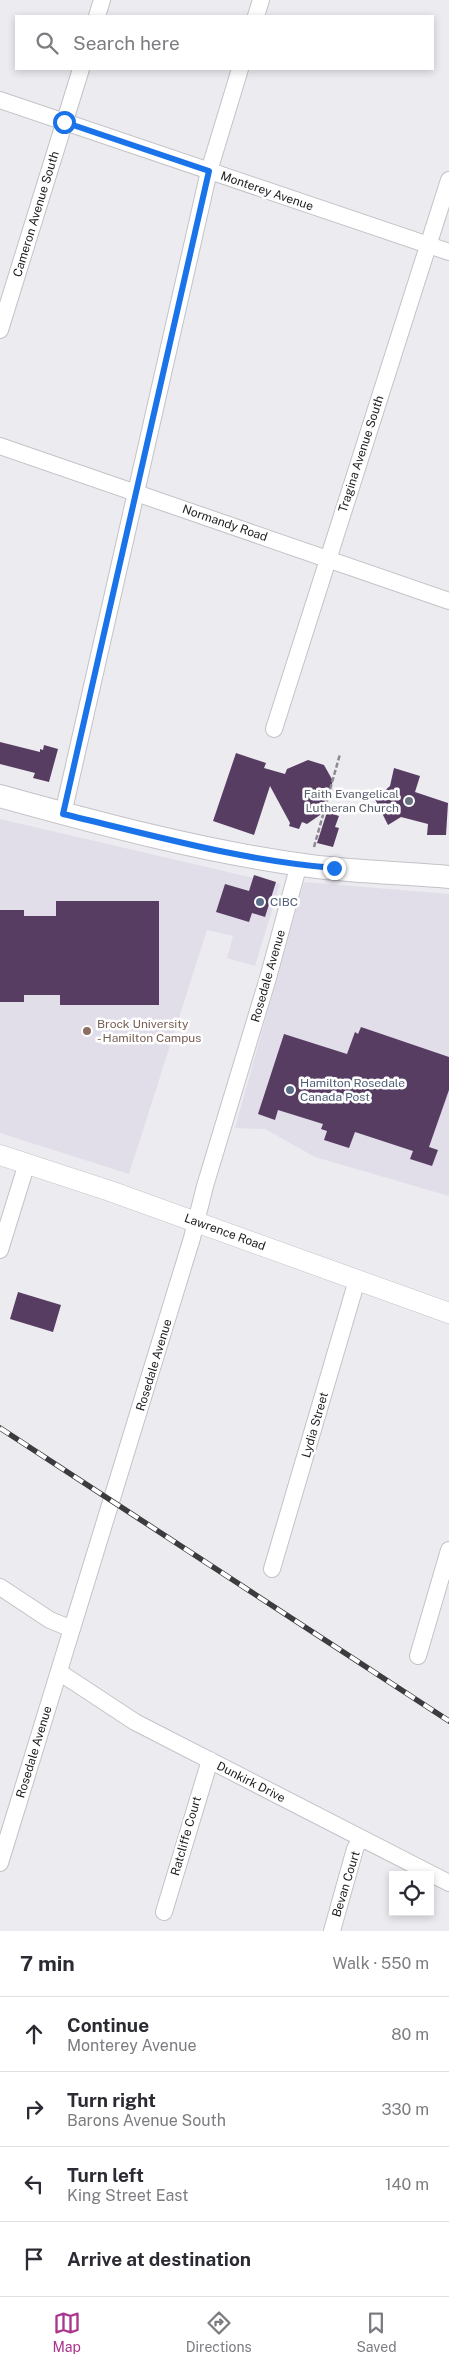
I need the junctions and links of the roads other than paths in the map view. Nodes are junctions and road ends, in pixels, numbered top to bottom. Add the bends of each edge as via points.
1 (102, 0) edge
2 (261, 0) edge
3 (97, 15) edge
4 (256, 15) edge
5 (81, 70) edge
6 (240, 70) edge
7 (0, 100) edge
8 (64, 122) junction
9 (209, 171) junction
10 (449, 180) edge
11 (428, 245) junction
12 (449, 252) edge
13 (0, 330) edge
14 (0, 446) edge
15 (136, 492) junction
16 (327, 559) junction
17 (449, 601) edge
18 (274, 729) dead end
19 (0, 796) edge
20 (63, 814) junction
21 (299, 864) junction
22 (449, 877) edge
23 (0, 1155) edge
24 (26, 1163) junction
25 (197, 1222) junction
26 (0, 1250) edge
27 (357, 1280) junction
28 (449, 1313) edge
29 (449, 1550) edge
30 (272, 1570) dead end
31 (0, 1587) edge
32 (72, 1629) junction
33 (418, 1656) dead end
34 (59, 1672) junction
35 (210, 1760) junction
36 (361, 1838) junction
37 (0, 1863) edge
38 (449, 1882) edge
39 (164, 1912) dead end
40 (332, 1931) edge

1 - 3 street
2 - 4 street
5 - 8 street, Cameron Avenue South
6 - 9 street
7 - 8 street, Monterey Avenue
8 - 9 street, Monterey Avenue
8 - 13 street, Cameron Avenue South
9 - 11 street, Monterey Avenue
9 - 15 street
10 - 11 street, Tragina Avenue South
11 - 12 street, Monterey Avenue
11 - 16 street, Tragina Avenue South
14 - 15 street, Normandy Road
15 - 16 street, Normandy Road
15 - 20 street
16 - 17 street, Normandy Road
16 - 18 street, Tragina Avenue South
19 - 20 main road
20 - 21 main road via 183,842
21 - 22 main road
21 - 25 street, Rosedale Avenue
23 - 24 street, Lawrence Road
24 - 25 street, Lawrence Road
24 - 26 street
25 - 27 street, Lawrence Road
25 - 32 street, Rosedale Avenue
27 - 28 street, Lawrence Road
27 - 30 street, Lydia Street
29 - 33 street
31 - 32 street via 50,1620
32 - 34 street, Rosedale Avenue
34 - 35 street, Dunkirk Drive via 135,1722
34 - 37 street, Rosedale Avenue
35 - 36 street, Dunkirk Drive
35 - 39 street, Ratcliffe Court
36 - 38 street, Dunkirk Drive
36 - 40 street, Bevan Court

